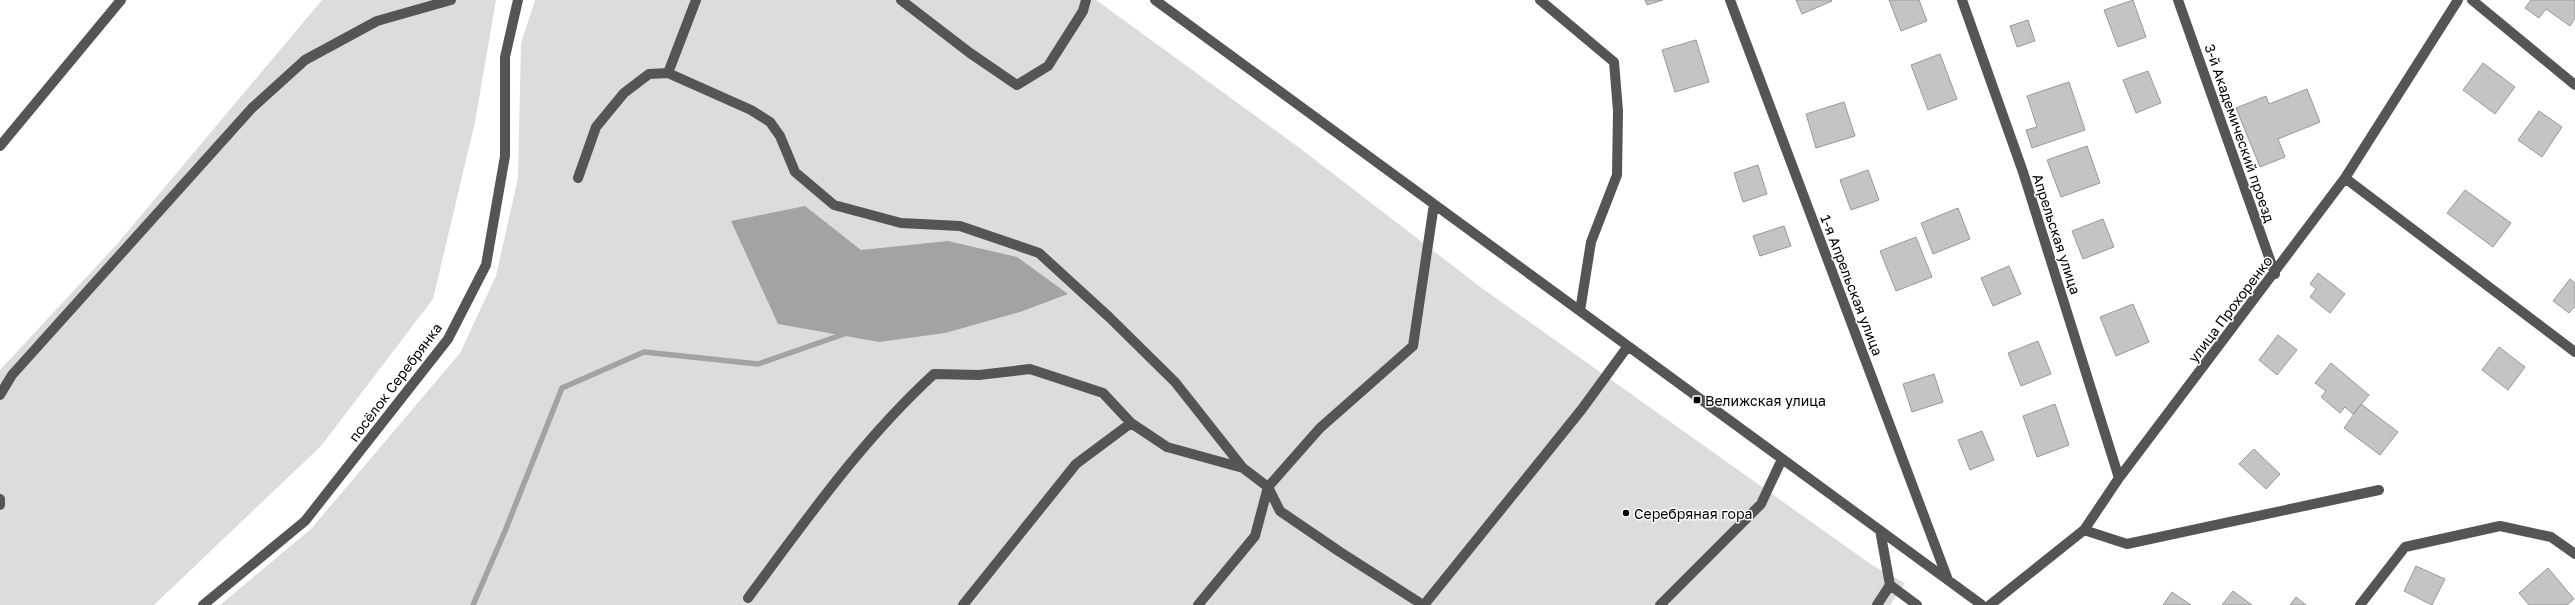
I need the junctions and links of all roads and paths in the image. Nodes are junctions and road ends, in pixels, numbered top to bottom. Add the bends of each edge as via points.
1 (121, 0) edge
2 (450, 0) edge
3 (518, 0) edge
4 (696, 0) edge
5 (901, 0) edge
6 (1086, 0) edge
7 (1155, 0) edge
8 (1540, 0) edge
9 (1730, 0) edge
10 (1962, 0) edge
11 (2178, 0) edge
12 (2458, 0) edge
13 (2472, 0) edge
14 (668, 73) junction
15 (2575, 85) edge
16 (0, 146) edge
17 (578, 178) dead end
18 (2345, 178) junction
19 (1434, 204) junction
20 (2275, 274) junction
21 (1580, 311) junction
22 (1628, 346) junction
23 (2575, 352) edge
24 (0, 395) edge
25 (1131, 422) junction
26 (1782, 459) junction
27 (1243, 468) junction
28 (2119, 478) junction
29 (1268, 487) junction
30 (2379, 490) dead end
31 (0, 499) edge
32 (0, 505) edge
33 (1880, 530) junction
34 (2084, 530) junction
35 (2575, 554) edge
36 (1948, 580) junction
37 (1890, 585) junction
38 (748, 598) dead end
39 (203, 605) edge
40 (963, 605) edge
41 (1198, 605) edge
42 (1423, 605) edge
43 (1660, 605) edge
44 (1877, 605) edge
45 (1917, 605) edge
46 (1982, 605) edge
47 (1990, 605) edge
48 (2360, 605) edge

1 - 16 street
2 - 24 street via 377,21 304,60 252,108 12,375
3 - 39 street, посёлок Серебрянка via 505,56 505,156 486,266 448,339 305,521
4 - 14 street
5 - 6 street via 1017,85 1048,66 1082,11
7 - 19 street
8 - 21 street via 1614,62 1618,111 1617,175 1591,242
9 - 36 street, 1-я Апрельская улица
10 - 28 street, Апрельская улица via 2022,172
11 - 20 street, 3-й Академический проезд
12 - 18 street, улица Прохоренко
13 - 15 street
14 - 17 street via 649,74 624,93 596,127
14 - 27 street via 751,110 770,122 780,136 795,172 834,205 901,223 960,226 1039,253 1175,382
18 - 20 street, улица Прохоренко
18 - 23 street
19 - 21 street
19 - 29 street via 1414,346 1320,428
20 - 28 street, улица Прохоренко
21 - 22 street
22 - 26 street
22 - 42 street via 1582,409
25 - 27 street via 1167,447
25 - 38 street via 1103,393 1030,370 979,375 934,374 902,404 851,461
25 - 40 street via 1076,464
26 - 33 street
26 - 43 street via 1761,504
27 - 29 street
28 - 34 street, улица Прохоренко
29 - 41 street via 1255,536
29 - 42 street via 1280,511
30 - 34 street via 2127,544
31 - 32 street
33 - 36 street
33 - 37 street
34 - 47 street, улица Прохоренко
35 - 48 street via 2552,537 2500,526 2405,546
36 - 46 street
37 - 44 street
37 - 45 street

